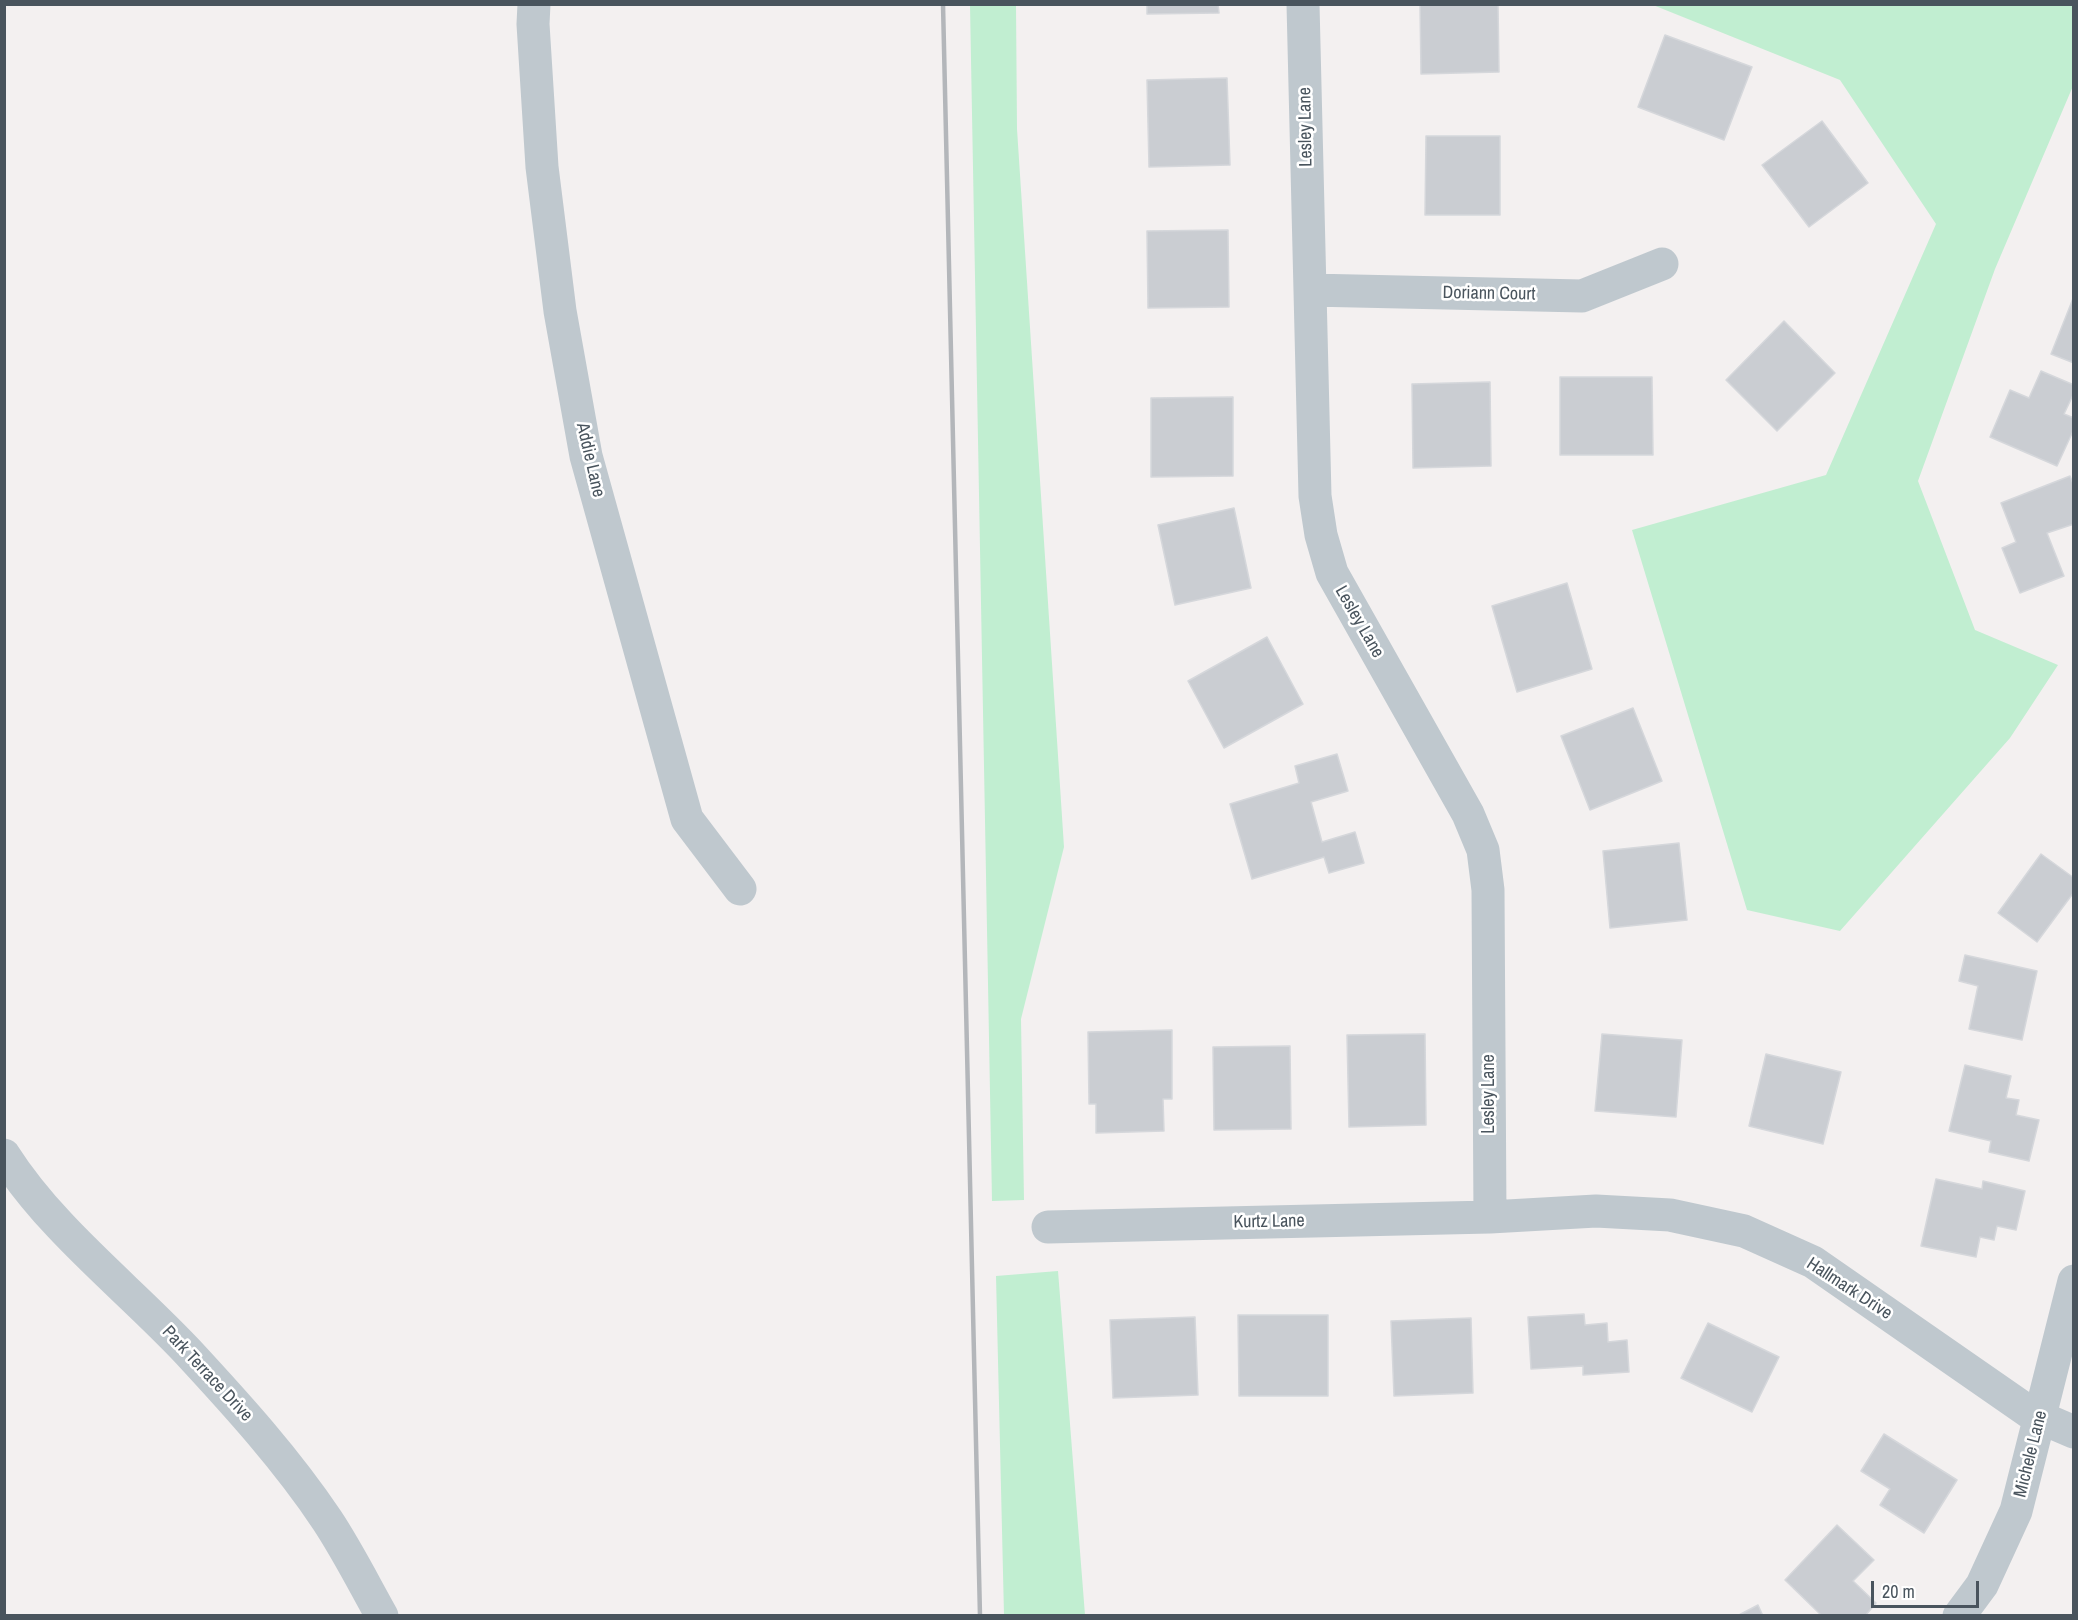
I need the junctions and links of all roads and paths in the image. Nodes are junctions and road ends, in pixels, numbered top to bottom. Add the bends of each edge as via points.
1 (534, 4) edge
2 (1303, 4) edge
3 (1662, 264) dead end
4 (1310, 290) junction
5 (740, 889) dead end
6 (4, 1155) edge
7 (1490, 1217) junction
8 (1048, 1227) dead end
9 (2073, 1281) edge
10 (2040, 1418) junction
11 (2073, 1432) edge
12 (382, 1616) edge
13 (1959, 1616) edge

1 - 5 street, Addie Lane via 542,167 560,311 586,456 687,819
2 - 4 street, Lesley Lane
3 - 4 street, Doriann Court via 1582,296
4 - 7 street, Lesley Lane via 1315,496 1332,573 1468,814 1483,850 1488,890
6 - 12 street, Park Terrace Drive via 61,1225 187,1351 260,1432 327,1521
7 - 8 street, Kurtz Lane
7 - 10 street, Hallmark Drive via 1596,1211 1670,1215 1744,1231 1813,1262
9 - 10 street, Michele Lane
10 - 11 street, Hallmark Drive
10 - 13 street, Michele Lane via 2016,1511 1982,1585

